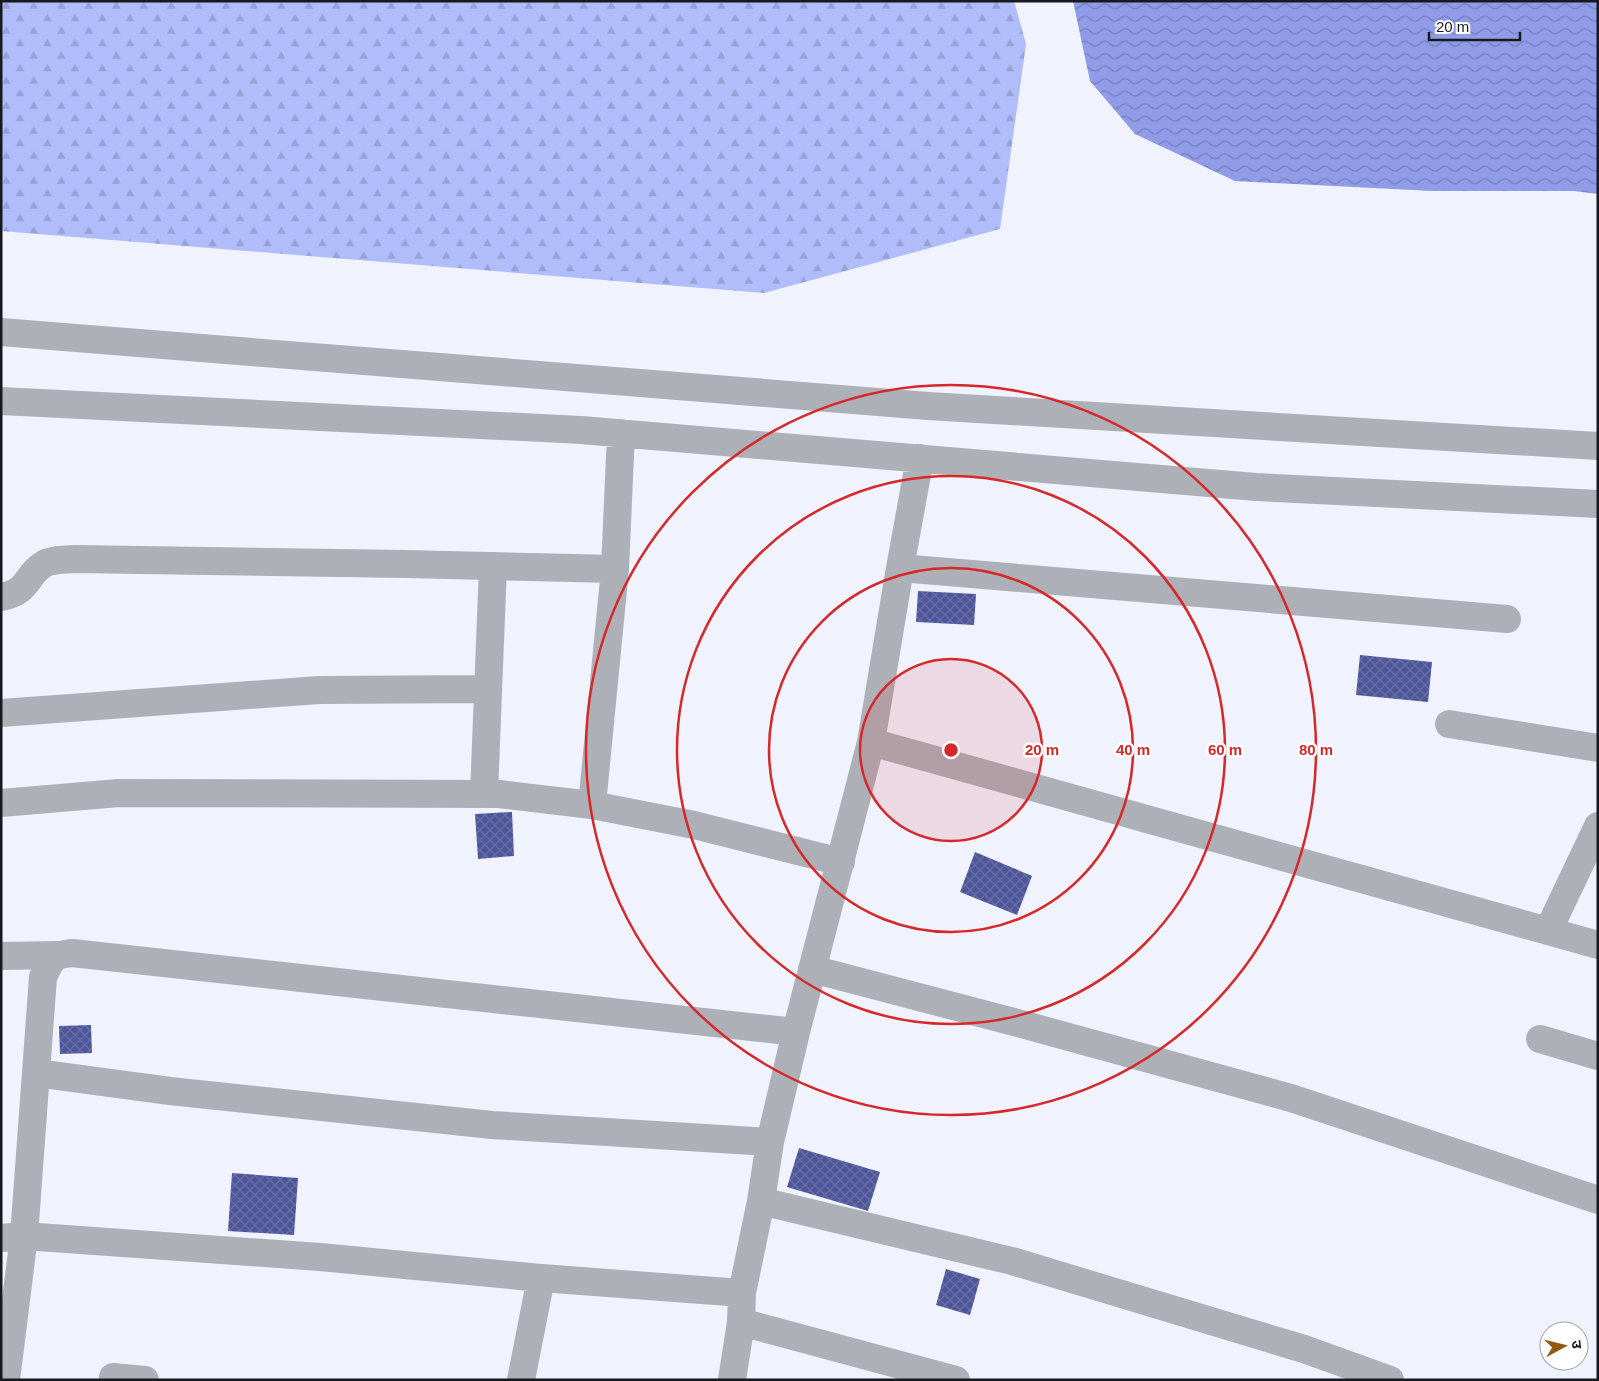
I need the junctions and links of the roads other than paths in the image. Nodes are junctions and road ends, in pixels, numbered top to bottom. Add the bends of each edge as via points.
1 (1, 332) edge
2 (1, 400) edge
3 (621, 433) junction
4 (1598, 446) edge
5 (920, 458) junction
6 (1598, 504) edge
7 (493, 566) junction
8 (900, 568) junction
9 (615, 570) junction
10 (1, 597) edge
11 (1507, 619) dead end
12 (488, 689) junction
13 (1, 712) edge
14 (1449, 724) dead end
15 (871, 742) junction
16 (1598, 748) edge
17 (484, 794) junction
18 (1, 803) edge
19 (592, 805) junction
20 (1598, 826) edge
21 (841, 862) junction
22 (1548, 931) junction
23 (1598, 945) edge
24 (59, 955) junction
25 (1, 956) edge
26 (812, 969) junction
27 (796, 1032) junction
28 (1540, 1039) dead end
29 (1598, 1056) edge
30 (36, 1073) junction
31 (770, 1142) junction
32 (1598, 1200) edge
33 (761, 1201) junction
34 (13, 1237) edge
35 (541, 1278) junction
36 (742, 1293) junction
37 (741, 1322) junction
38 (113, 1377) dead end
39 (6, 1380) edge
40 (146, 1380) edge
41 (522, 1380) edge
42 (732, 1380) edge
43 (956, 1380) edge
44 (1390, 1380) edge

1 - 4 street via 928,406
2 - 3 street
3 - 5 street
3 - 9 street
5 - 6 street via 1256,487
5 - 8 street
7 - 9 street
7 - 10 street via 55,560 38,568 23,588
7 - 12 street
8 - 11 street
8 - 15 street
9 - 19 street
12 - 13 street via 319,690
12 - 17 street
14 - 16 street
15 - 21 street
15 - 22 street
17 - 18 street via 119,793
17 - 19 street
19 - 21 street via 694,825
20 - 22 street
21 - 26 street
22 - 23 street
24 - 25 street
24 - 27 street via 82,954
24 - 30 street via 50,962 44,977
26 - 27 street
26 - 32 street via 1291,1098
27 - 31 street
28 - 29 street
30 - 31 street via 180,1092 492,1125
30 - 34 street
31 - 33 street
33 - 36 street
33 - 44 street via 1012,1261 1304,1349
34 - 35 street via 320,1257
34 - 39 street
35 - 36 street
35 - 41 street
36 - 37 street
37 - 42 street
37 - 43 street
38 - 40 street

